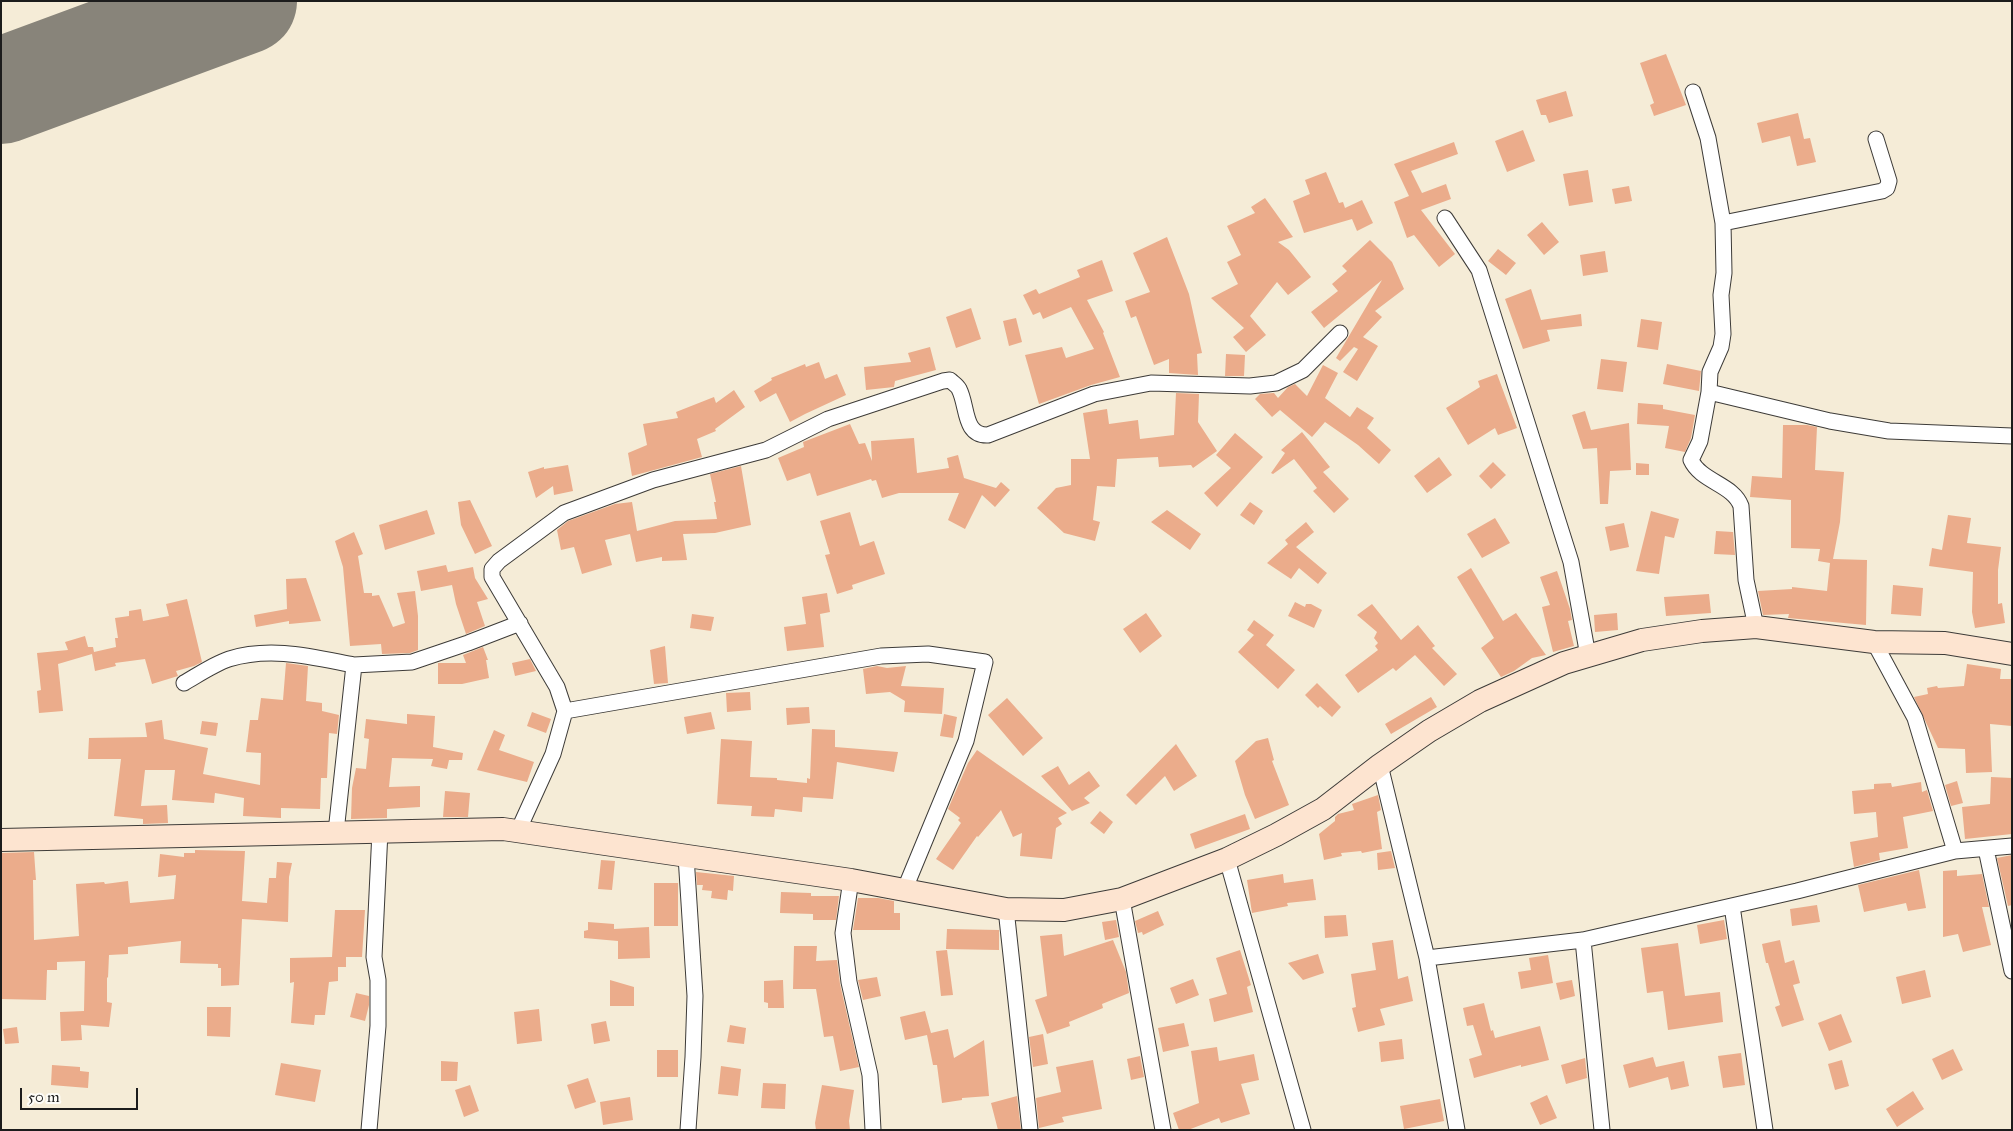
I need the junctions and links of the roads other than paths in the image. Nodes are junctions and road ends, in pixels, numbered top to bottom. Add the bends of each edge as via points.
1 (1693, 92) dead end
2 (1876, 139) dead end
3 (1445, 218) dead end
4 (1723, 223) junction
5 (1340, 332) dead end
6 (1709, 392) junction
7 (2012, 436) edge
8 (520, 623) junction
9 (1756, 627) junction
10 (1874, 642) junction
11 (2012, 654) edge
12 (1588, 656) junction
13 (354, 665) junction
14 (184, 683) dead end
15 (565, 711) junction
16 (1380, 765) junction
17 (518, 831) junction
18 (336, 832) junction
19 (380, 832) junction
20 (1, 840) edge
21 (2012, 846) edge
22 (1986, 849) junction
23 (1955, 852) junction
24 (686, 856) junction
25 (1227, 859) junction
26 (852, 880) junction
27 (904, 891) junction
28 (1122, 898) junction
29 (1732, 906) junction
30 (1006, 909) junction
31 (1583, 940) junction
32 (1427, 958) junction
33 (2012, 971) edge
34 (369, 1130) edge
35 (688, 1130) edge
36 (873, 1130) edge
37 (1030, 1130) edge
38 (1163, 1130) edge
39 (1303, 1130) edge
40 (1457, 1130) edge
41 (1602, 1130) edge
42 (1765, 1130) edge

1 - 4 street via 1708,138
2 - 4 street via 1889,181 1882,191
3 - 12 street via 1479,270 1571,562
4 - 6 street via 1723,334 1710,372
5 - 8 street via 1303,370 1276,383 1250,386 1151,383 1094,394 988,435 979,435 971,430 958,388 950,380 942,381 828,420 766,450 653,480 564,513 499,561 492,569 492,577
6 - 7 street via 1830,421 1889,431
6 - 9 street via 1700,441 1691,460 1699,472 1730,492 1742,506 1746,580
8 - 13 street via 412,662
8 - 15 street via 558,686
9 - 10 main road
9 - 12 main road via 1642,640
10 - 11 main road via 1945,643
10 - 23 street via 1915,718
12 - 16 main road via 1564,663 1480,701
13 - 14 street via 284,652 257,654 228,659
13 - 18 street
15 - 17 street via 553,754
15 - 27 street via 881,656 928,654 985,662 966,741
16 - 25 main road via 1323,809
16 - 32 street
17 - 19 main road
17 - 24 main road
18 - 19 main road
18 - 20 main road
19 - 34 street via 374,957 378,980 378,1026
21 - 22 street
22 - 23 street
22 - 33 street
23 - 29 street
24 - 26 main road
24 - 35 street via 695,996
25 - 28 main road
25 - 39 street
26 - 27 main road
26 - 36 street via 843,933 849,982 870,1075
27 - 30 main road
28 - 30 main road via 1064,910
28 - 38 street
29 - 31 street
29 - 42 street
30 - 37 street
31 - 32 street
31 - 41 street
32 - 40 street

